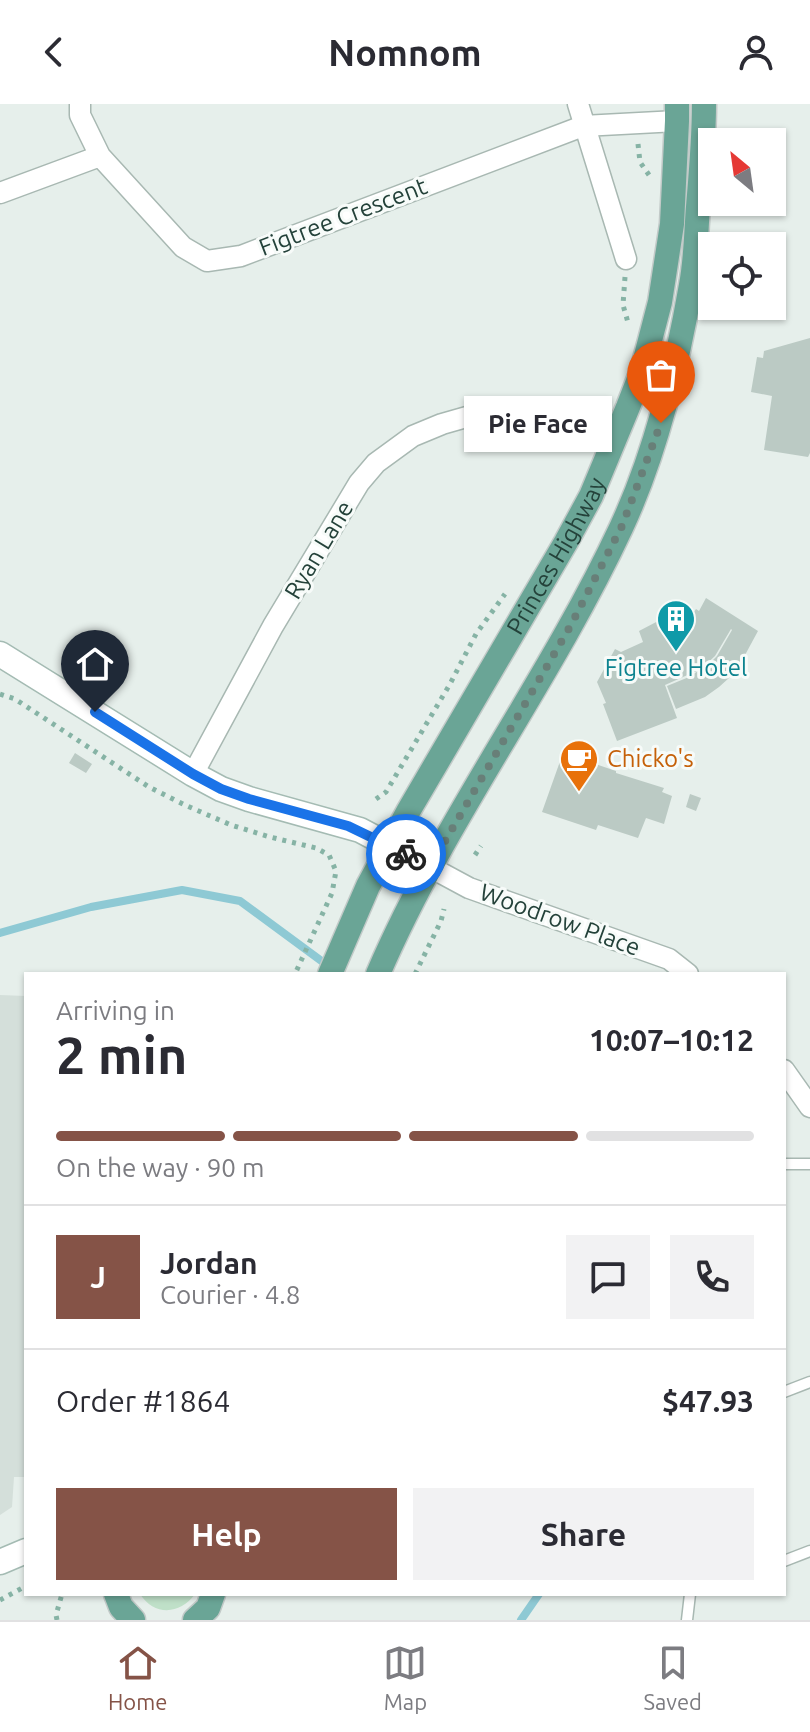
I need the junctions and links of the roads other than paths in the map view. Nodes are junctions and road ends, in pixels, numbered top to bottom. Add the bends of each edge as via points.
1 (80, 104) edge
2 (578, 104) edge
3 (704, 104) edge
4 (677, 112) edge
5 (583, 126) junction
6 (100, 156) junction
7 (0, 193) edge
8 (626, 259) road end
9 (516, 411) dead end
10 (0, 654) edge
11 (193, 774) junction
12 (390, 846) junction
13 (430, 867) junction
14 (331, 972) edge
15 (379, 972) edge
16 (685, 972) edge
17 (786, 1073) edge
18 (810, 1107) edge
19 (786, 1164) edge
20 (810, 1164) edge
21 (810, 1382) edge
22 (786, 1391) edge
23 (810, 1551) edge
24 (786, 1560) edge
25 (117, 1596) edge
26 (690, 1596) edge
27 (133, 1620) edge
28 (687, 1620) edge

1 - 6 street, Figtree Crescent
2 - 5 street
3 - 13 main road, Princes Highway via 692,283 661,423 622,526 571,625
4 - 5 street, Figtree Crescent
4 - 12 main road, Princes Highway via 672,224 660,302 628,407 591,496
5 - 6 street, Figtree Crescent via 241,256 207,261 183,247
5 - 8 street
6 - 7 street
9 - 11 street, Ryan Lane via 484,412 442,424 413,436 376,463 273,626
10 - 11 street
11 - 12 street via 221,789 348,826
12 - 13 street
12 - 14 main road, Princes Highway
13 - 15 main road, Princes Highway
13 - 16 street, Woodrow Place via 469,888 669,959
17 - 18 street
19 - 20 lane
21 - 22 lane
23 - 24 lane
25 - 27 main road
26 - 28 lane

